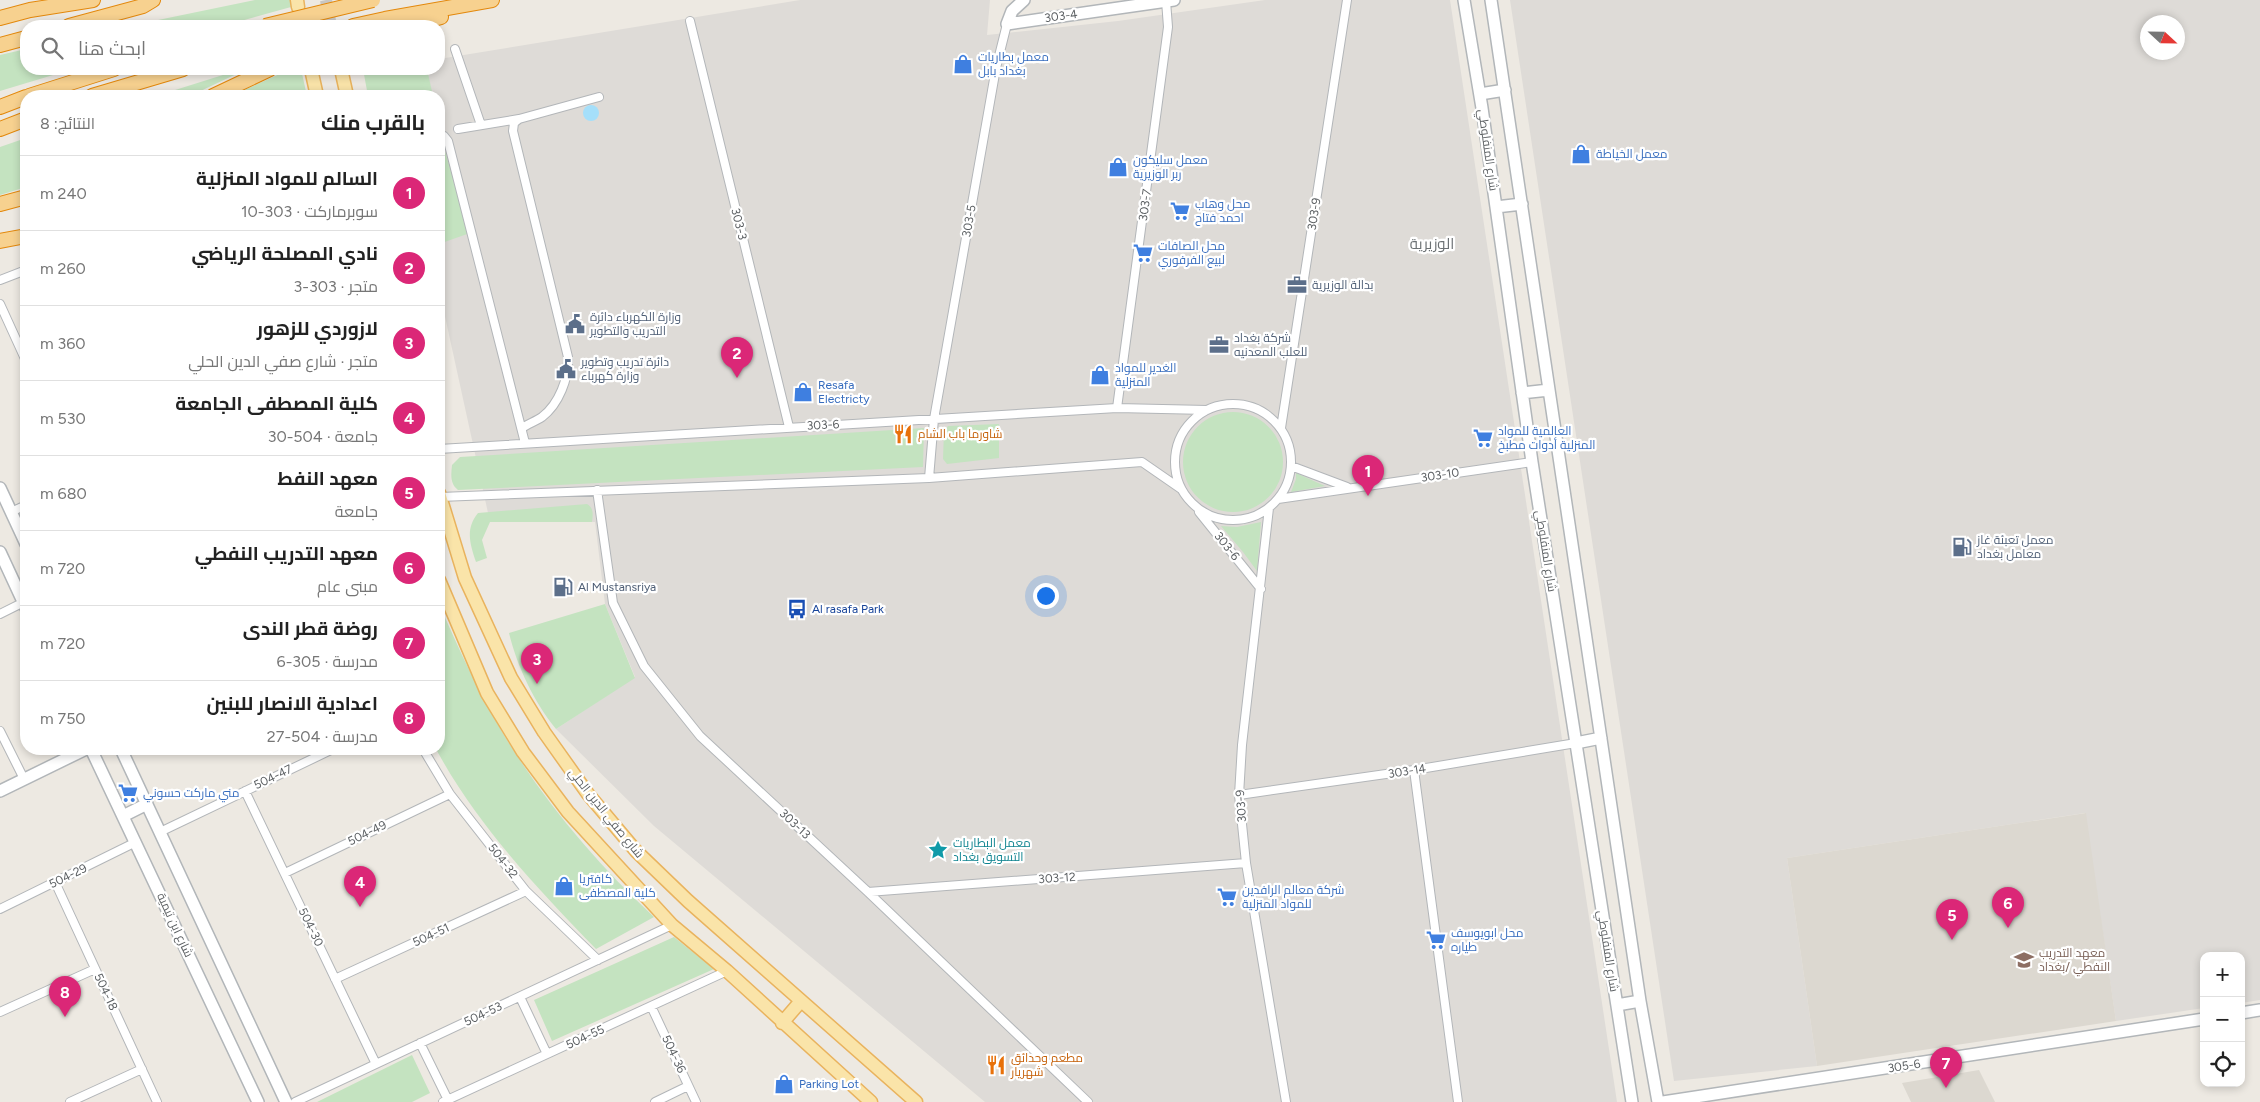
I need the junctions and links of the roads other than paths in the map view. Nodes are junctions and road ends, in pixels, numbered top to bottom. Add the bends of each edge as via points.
1 (94, 0) edge
2 (153, 0) edge
3 (373, 0) edge
4 (492, 0) edge
5 (497, 0) edge
6 (1024, 0) edge
7 (1168, 0) edge
8 (1347, 0) edge
9 (1464, 0) edge
10 (1491, 0) edge
11 (0, 18) edge
12 (91, 20) edge
13 (290, 20) edge
14 (380, 20) edge
15 (429, 20) edge
16 (690, 20) dead end
17 (1007, 24) junction
18 (20, 40) edge
19 (0, 45) edge
20 (455, 49) dead end
21 (96, 75) edge
22 (163, 75) edge
23 (257, 75) edge
24 (312, 75) edge
25 (341, 75) edge
26 (50, 90) edge
27 (112, 90) edge
28 (225, 90) edge
29 (316, 90) edge
30 (345, 90) edge
31 (1505, 90) junction
32 (1480, 94) junction
33 (599, 97) dead end
34 (20, 100) edge
35 (0, 107) edge
36 (519, 118) junction
37 (20, 121) edge
38 (481, 125) junction
39 (0, 129) edge
40 (458, 129) dead end
41 (445, 137) edge
42 (20, 199) edge
43 (0, 204) edge
44 (1522, 204) junction
45 (1496, 207) junction
46 (20, 237) edge
47 (0, 241) edge
48 (20, 272) edge
49 (0, 280) edge
50 (0, 304) edge
51 (20, 348) edge
52 (1549, 390) junction
53 (1522, 393) junction
54 (1117, 408) junction
55 (1207, 410) junction
56 (934, 419) junction
57 (522, 428) junction
58 (788, 428) junction
59 (1280, 428) junction
60 (525, 443) junction
61 (445, 449) edge
62 (1532, 462) junction
63 (1291, 466) junction
64 (930, 478) junction
65 (0, 488) edge
66 (1349, 488) junction
67 (1181, 489) junction
68 (598, 490) junction
69 (445, 495) edge
70 (1278, 499) junction
71 (1192, 504) junction
72 (20, 508) edge
73 (1269, 508) junction
74 (11, 512) junction
75 (445, 513) edge
76 (20, 531) edge
77 (0, 552) edge
78 (1261, 588) junction
79 (20, 594) edge
80 (445, 594) edge
81 (20, 607) edge
82 (0, 614) edge
83 (0, 731) edge
84 (1601, 738) junction
85 (1576, 743) junction
86 (74, 755) edge
87 (94, 755) edge
88 (124, 755) edge
89 (321, 755) edge
90 (427, 755) edge
91 (1414, 770) junction
92 (24, 779) junction
93 (0, 791) edge
94 (246, 791) junction
95 (450, 794) junction
96 (1238, 795) junction
97 (147, 804) junction
98 (123, 816) junction
99 (160, 832) junction
100 (136, 842) junction
101 (1246, 863) junction
102 (285, 873) junction
103 (55, 882) junction
104 (526, 891) junction
105 (868, 892) junction
106 (0, 909) edge
107 (672, 926) junction
108 (598, 960) junction
109 (95, 969) junction
110 (727, 971) junction
111 (335, 979) junction
112 (520, 997) junction
113 (801, 1001) junction
114 (1640, 1001) junction
115 (1617, 1005) junction
116 (652, 1006) junction
117 (2260, 1010) edge
118 (0, 1012) edge
119 (2245, 1012) edge
120 (2200, 1020) edge
121 (782, 1023) junction
122 (420, 1043) junction
123 (547, 1054) junction
124 (376, 1064) junction
125 (142, 1069) junction
126 (688, 1086) junction
127 (445, 1101) edge
128 (70, 1102) edge
129 (157, 1102) edge
130 (258, 1102) edge
131 (286, 1102) edge
132 (295, 1102) edge
133 (655, 1102) edge
134 (696, 1102) edge
135 (871, 1102) edge
136 (916, 1102) edge
137 (1088, 1102) edge
138 (1286, 1102) edge
139 (1458, 1102) edge
140 (1632, 1102) edge
141 (1658, 1102) edge
142 (1663, 1102) edge

1 - 11 highway
2 - 12 highway via 143,6
3 - 13 highway, bridge
4 - 14 highway
5 - 15 highway
6 - 17 street via 1012,11
7 - 17 street, 303-4
7 - 54 street, 303-7 via 1168,27
8 - 59 street, 303-9
9 - 32 street, شارع المنفلوطي
10 - 31 street, شارع المنفلوطي
16 - 58 street, 303-3
17 - 56 street, 303-5 via 996,68
18 - 19 highway
20 - 38 street
21 - 26 highway
22 - 27 highway
23 - 28 highway
24 - 29 main road
25 - 30 main road
31 - 32 street
31 - 44 street, شارع المنفلوطي
32 - 45 street, شارع المنفلوطي
33 - 36 street
34 - 35 highway
36 - 38 street
36 - 57 street via 512,130 569,367 554,402 542,417
37 - 39 highway
38 - 40 street
41 - 57 street
42 - 43 highway
44 - 45 street
44 - 52 street, شارع المنفلوطي
45 - 53 street, شارع المنفلوطي
46 - 47 highway
48 - 49 street
50 - 51 street
52 - 53 street
52 - 84 street, شارع المنفلوطي
53 - 62 street, شارع المنفلوطي
54 - 55 street, 303-6
54 - 56 street, 303-6
55 - 59 street via 1223,404 1247,406 1269,416
55 - 67 street via 1192,420 1181,435 1176,453
56 - 58 street, 303-6
56 - 64 street, 303-5
57 - 60 street
58 - 60 street, 303-6
59 - 63 street via 1289,446
60 - 61 street, 303-6
62 - 66 street, 303-10
62 - 85 street, شارع المنفلوطي
63 - 66 street, 303-10
63 - 70 street via 1287,484
64 - 67 street via 1142,462
64 - 68 street
65 - 74 street
66 - 70 street, 303-10
67 - 71 street
68 - 69 street
68 - 105 street, 303-13 via 613,602 644,666 700,736
70 - 73 street
71 - 73 street via 1206,514 1230,520 1255,516
71 - 78 street, 303-6
72 - 74 street
73 - 78 street, 303-9
74 - 76 street
75 - 113 main road, شارع صفي الدين الحلي via 466,578 511,678 588,794 636,851
77 - 79 street
78 - 96 street, 303-9
80 - 107 main road, شارع صفي الدين الحلي via 488,693 522,752 568,812
81 - 82 street
83 - 92 street
84 - 85 street
84 - 114 street, شارع المنفلوطي
85 - 91 street, 303-14
85 - 115 street, شارع المنفلوطي
86 - 92 street
87 - 98 street, شارع ابن تيمية
88 - 97 street, شارع ابن تيمية
89 - 94 street, 504-47
90 - 95 street, 504-32
91 - 96 street, 303-14
91 - 139 street
92 - 93 street
94 - 99 street, 504-47
94 - 102 street, 504-30
95 - 102 street, 504-49
95 - 104 street, 504-32
96 - 101 street, 303-9
97 - 98 street
97 - 99 street, شارع ابن تيمية
98 - 100 street, شارع ابن تيمية
99 - 131 street, شارع ابن تيمية
100 - 103 street, 504-29
100 - 130 street, شارع ابن تيمية
101 - 105 street, 303-12
101 - 138 street, 303-9
102 - 111 street, 504-30
103 - 106 street, 504-29
103 - 109 street, 504-18
104 - 108 street, 504-32
104 - 111 street, 504-51
105 - 137 street, 303-13
107 - 108 street, 504-53
107 - 110 main road, شارع صفي الدين الحلي
108 - 112 street, 504-53
109 - 118 street
109 - 125 street, 504-18
110 - 116 street, 504-55
110 - 121 main road, شارع صفي الدين الحلي
111 - 124 street, 504-30
112 - 122 street, 504-53
112 - 123 street
113 - 121 main road
113 - 136 main road, شارع صفي الدين الحلي
114 - 115 street
114 - 141 street, شارع المنفلوطي
115 - 140 street, شارع المنفلوطي
116 - 123 street, 504-55
116 - 126 street, 504-36
117 - 119 street
120 - 142 street, 305-6
121 - 135 main road, شارع صفي الدين الحلي
122 - 124 street, 504-53
122 - 127 street
123 - 127 street, 504-55
124 - 132 street, 504-53
125 - 128 street
125 - 129 street, 504-18
126 - 133 street
126 - 134 street, 504-36

